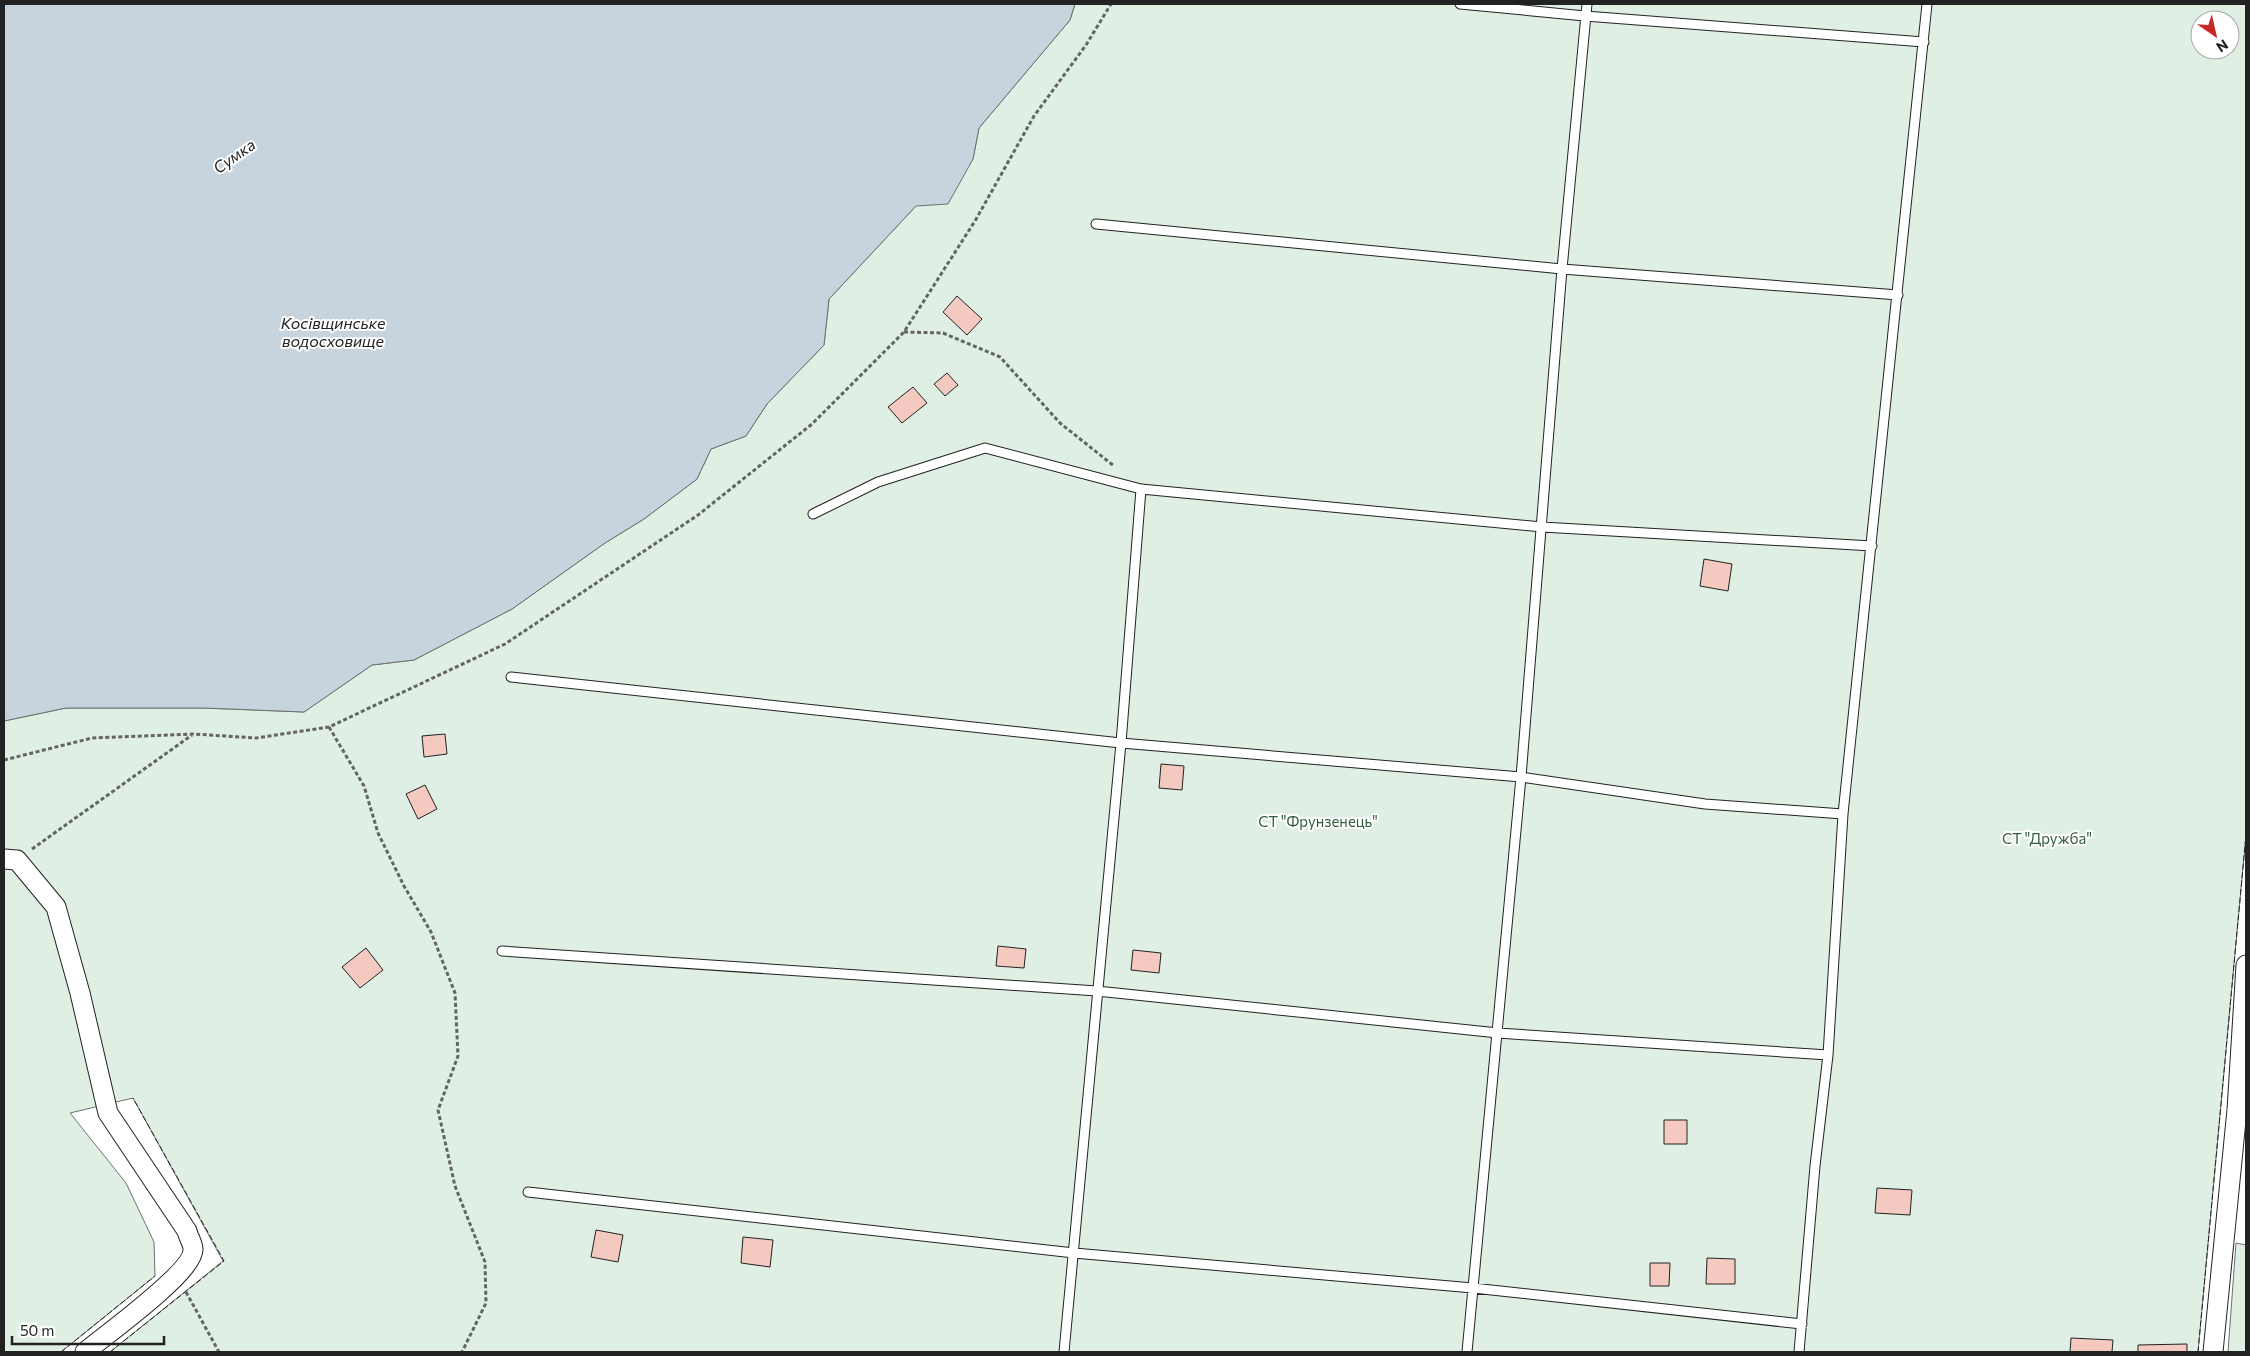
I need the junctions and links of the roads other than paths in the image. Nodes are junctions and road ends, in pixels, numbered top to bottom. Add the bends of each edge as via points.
1 (1460, 4) edge
2 (1587, 4) edge
3 (1927, 4) edge
4 (1585, 16) junction
5 (1924, 42) junction
6 (1096, 224) dead end
7 (1562, 269) junction
8 (1898, 294) junction
9 (1141, 489) junction
10 (813, 514) dead end
11 (1542, 527) junction
12 (1872, 546) junction
13 (511, 677) dead end
14 (1121, 743) junction
15 (1521, 777) junction
16 (1843, 814) junction
17 (10, 859) edge
18 (502, 951) dead end
19 (2246, 965) edge
20 (1097, 990) junction
21 (1498, 1033) junction
22 (1828, 1056) junction
23 (528, 1192) dead end
24 (1074, 1253) junction
25 (1473, 1288) junction
26 (1802, 1324) junction
27 (85, 1352) edge
28 (1064, 1352) edge
29 (1467, 1352) edge
30 (1799, 1352) edge
31 (2213, 1352) edge

1 - 4 lane
2 - 4 lane
3 - 5 lane
4 - 5 lane
4 - 7 lane
5 - 8 lane
6 - 7 lane
7 - 8 lane
7 - 11 lane
8 - 12 lane
9 - 10 lane via 985,448 878,482
9 - 11 lane
9 - 14 lane
11 - 12 lane
11 - 15 lane
12 - 16 lane
13 - 14 lane
14 - 15 lane
14 - 20 lane
15 - 16 lane via 1705,804
15 - 21 lane
16 - 22 lane
17 - 27 street via 56,907 108,1114 187,1231 193,1249 190,1260 178,1276
18 - 20 lane
19 - 31 street
20 - 21 lane
20 - 24 lane
21 - 22 lane
21 - 25 lane
22 - 26 lane
23 - 24 lane
24 - 25 lane
24 - 28 lane
25 - 26 lane
25 - 29 lane
26 - 30 lane

